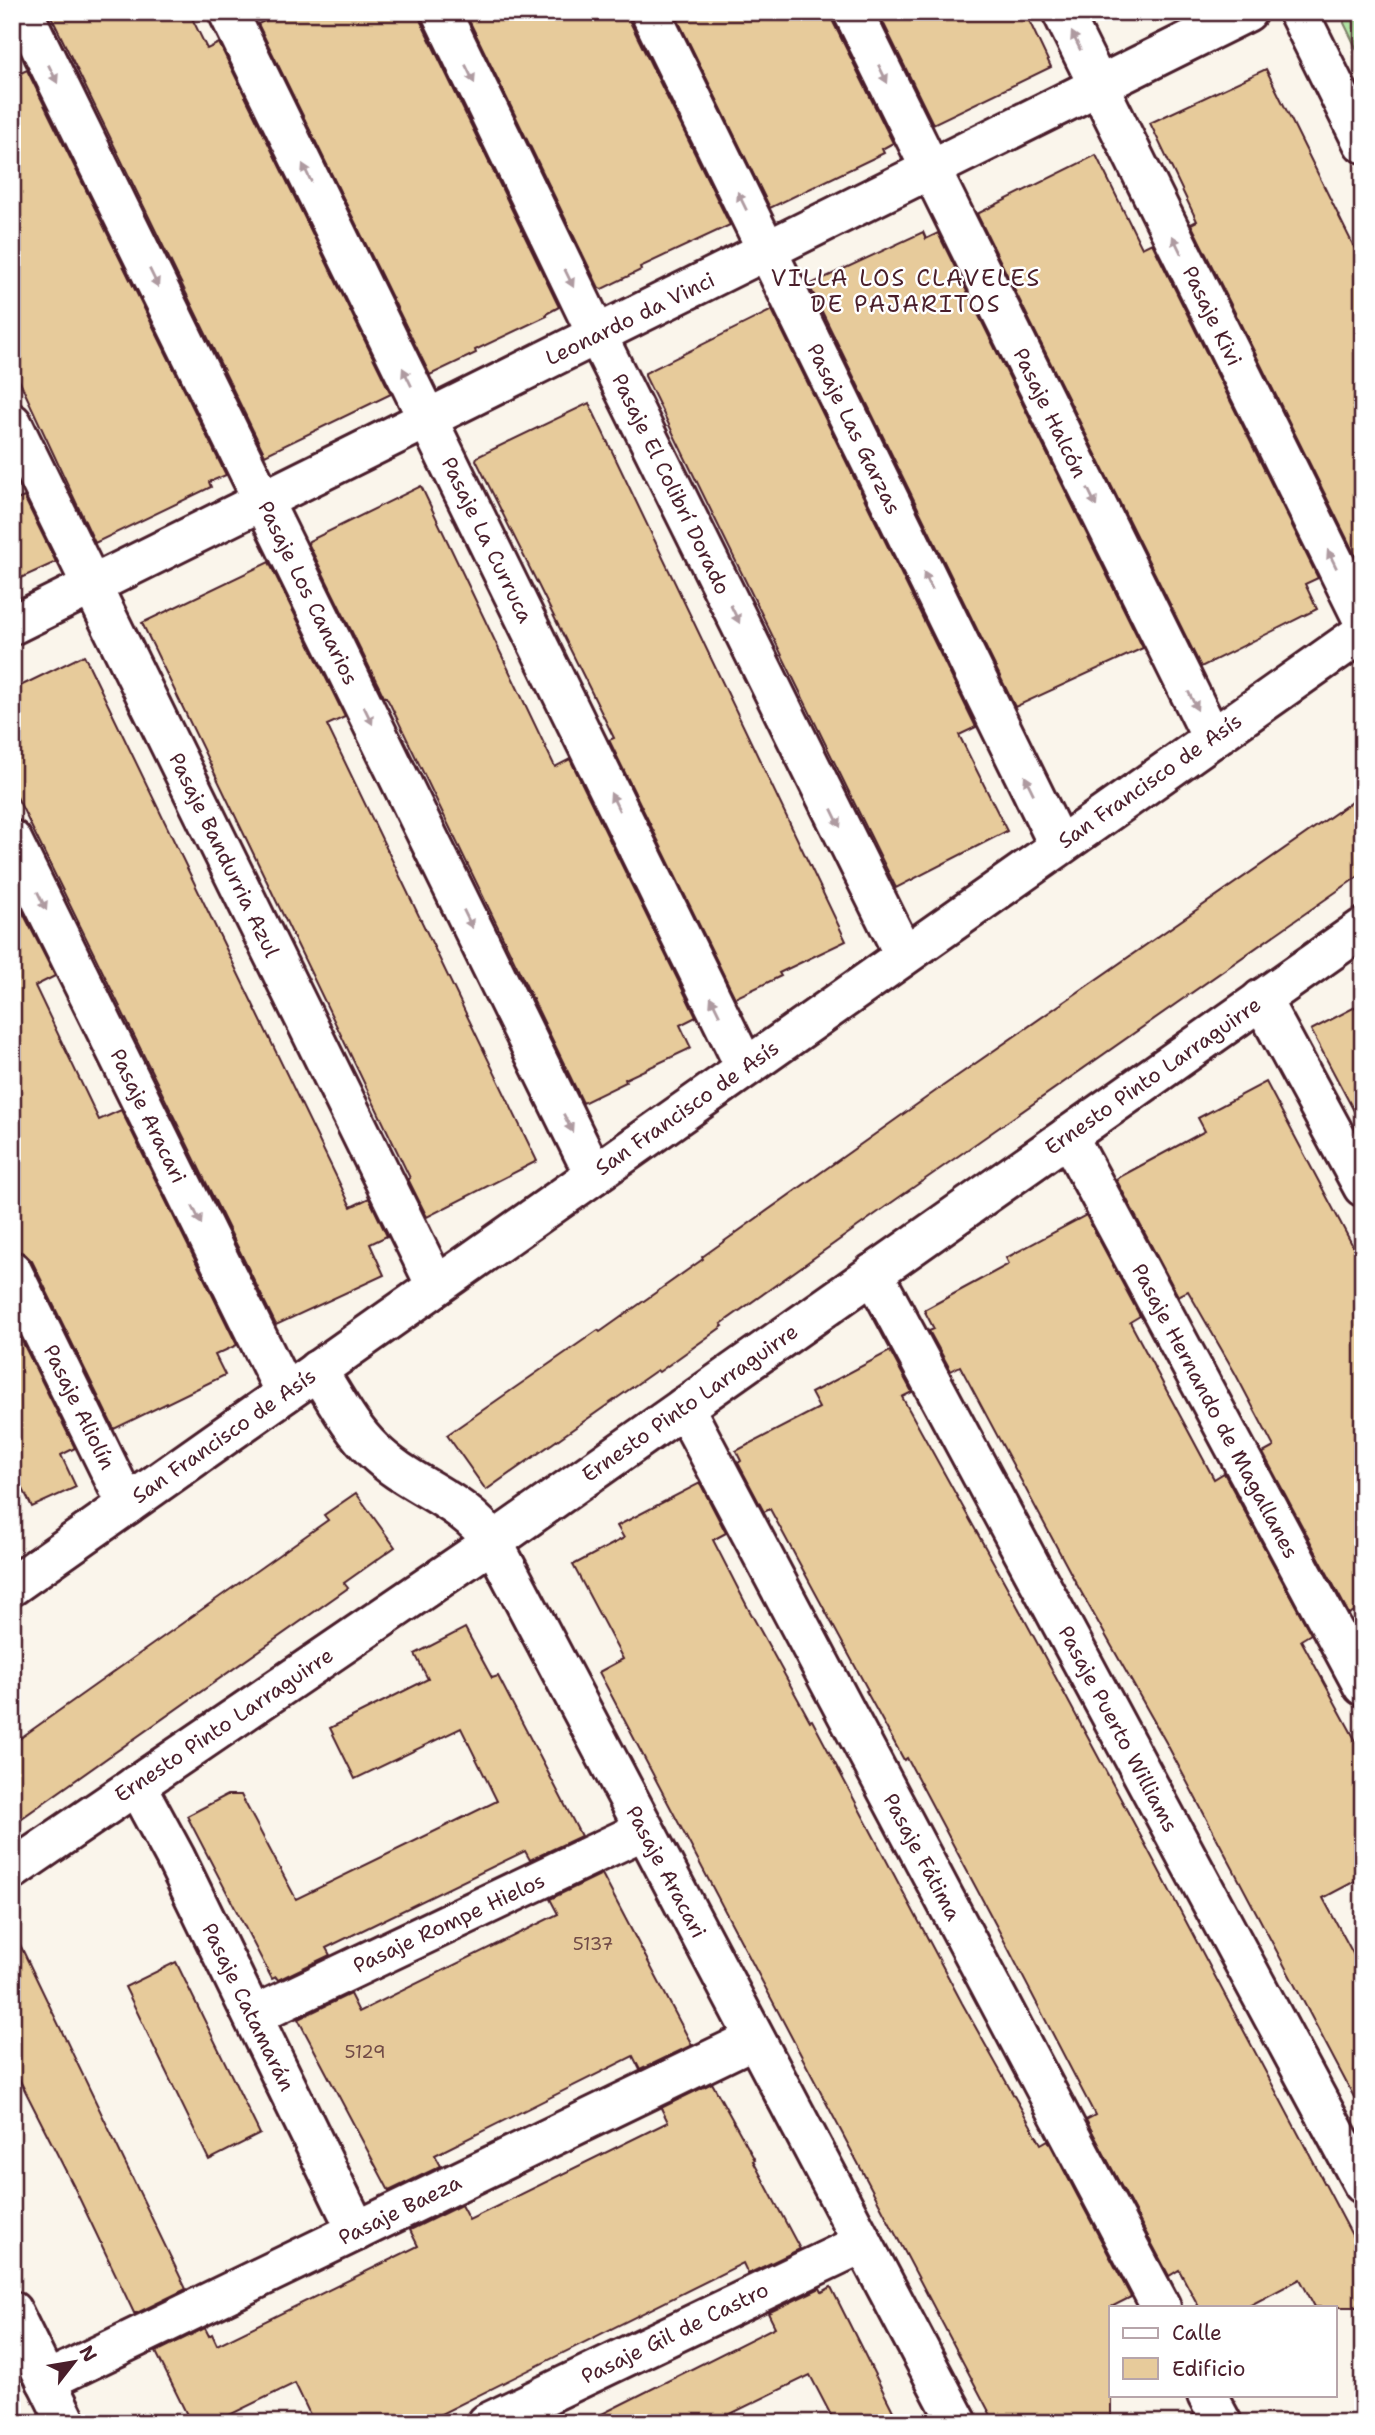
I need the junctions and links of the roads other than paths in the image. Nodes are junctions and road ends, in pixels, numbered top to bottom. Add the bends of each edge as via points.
1 (23, 12) edge
2 (229, 12) edge
3 (441, 12) edge
4 (650, 12) edge
5 (853, 12) edge
6 (1062, 12) edge
7 (1247, 12) edge
8 (1298, 12) edge
9 (1098, 86) junction
10 (1363, 143) edge
11 (930, 170) junction
12 (767, 251) junction
13 (597, 335) junction
14 (428, 419) junction
15 (12, 424) edge
16 (263, 501) junction
17 (91, 586) junction
18 (1363, 620) edge
19 (12, 625) edge
20 (1363, 632) edge
21 (1212, 738) junction
22 (12, 840) edge
23 (1059, 846) junction
24 (1363, 928) edge
25 (904, 955) junction
26 (1261, 999) junction
27 (745, 1067) junction
28 (1068, 1136) junction
29 (594, 1175) junction
30 (1363, 1187) edge
31 (12, 1271) edge
32 (873, 1273) junction
33 (436, 1286) junction
34 (317, 1370) junction
35 (285, 1393) junction
36 (684, 1407) junction
37 (127, 1504) junction
38 (493, 1542) junction
39 (12, 1586) edge
40 (1363, 1686) edge
41 (136, 1785) junction
42 (644, 1830) junction
43 (12, 1870) edge
44 (253, 2016) junction
45 (754, 2039) junction
46 (1363, 2184) edge
47 (357, 2231) junction
48 (863, 2243) junction
49 (1160, 2306) edge
50 (17, 2331) edge
51 (46, 2381) junction
52 (1208, 2396) edge
53 (66, 2423) edge
54 (487, 2423) edge
55 (958, 2423) edge
56 (1222, 2423) edge

1 -> 16 street, Pasaje Los Canarios
14 -> 2 street, Pasaje La Curruca
3 -> 13 street, Pasaje El Colibrí Dorado
12 -> 4 street, Pasaje Las Garzas
5 -> 11 street, Pasaje Halcón
9 -> 6 street, Pasaje Kivi
7 - 9 street, Leonardo da Vinci
8 - 10 street
9 - 11 street, Leonardo da Vinci
18 -> 9 street, Pasaje Kivi
11 - 12 street, Leonardo da Vinci
11 -> 21 street, Pasaje Halcón
12 - 13 street, Leonardo da Vinci
23 -> 12 street, Pasaje Las Garzas
13 - 14 street, Leonardo da Vinci
13 -> 25 street, Pasaje El Colibrí Dorado
14 - 16 street, Leonardo da Vinci
27 -> 14 street, Pasaje La Curruca
15 - 17 street, Pasaje Bandurria Azul
16 - 17 street, Leonardo da Vinci
16 -> 29 street, Pasaje Los Canarios
17 - 19 street, Leonardo da Vinci
17 - 33 street, Pasaje Bandurria Azul
20 - 21 street, San Francisco de Asís
21 - 23 street, San Francisco de Asís
22 -> 35 street, Pasaje Aracari
23 - 25 street, San Francisco de Asís
24 - 26 street, Ernesto Pinto Larraguirre
25 - 27 street, San Francisco de Asís
26 - 28 street, Ernesto Pinto Larraguirre
26 - 30 street
27 - 29 street, San Francisco de Asís
28 - 32 street, Ernesto Pinto Larraguirre
28 - 40 street, Pasaje Hernando de Magallanes
29 - 33 street, San Francisco de Asís
31 - 37 street, Pasaje Aliolín
32 - 36 street, Ernesto Pinto Larraguirre
32 - 46 street, Pasaje Puerto Williams
33 - 34 street, San Francisco de Asís
34 - 35 street, San Francisco de Asís
34 - 38 street, Pasaje Aracari via 373,1450 460,1507
35 - 37 street, San Francisco de Asís
36 - 38 street, Ernesto Pinto Larraguirre
36 - 49 street, Pasaje Fátima
37 - 39 street, San Francisco de Asís
38 - 41 street, Ernesto Pinto Larraguirre
38 - 42 street, Pasaje Aracari
41 - 43 street, Ernesto Pinto Larraguirre
41 - 44 street, Pasaje Catamarán
42 - 44 street, Pasaje Rompe Hielos
42 - 45 street, Pasaje Aracari
44 - 47 street, Pasaje Catamarán
45 - 47 street, Pasaje Baeza
45 - 48 street, Pasaje Aracari
47 - 51 street, Pasaje Baeza
48 - 54 street, Pasaje Gil de Castro
48 - 55 street, Pasaje Aracari
50 - 51 street
51 - 53 street
52 - 56 street

